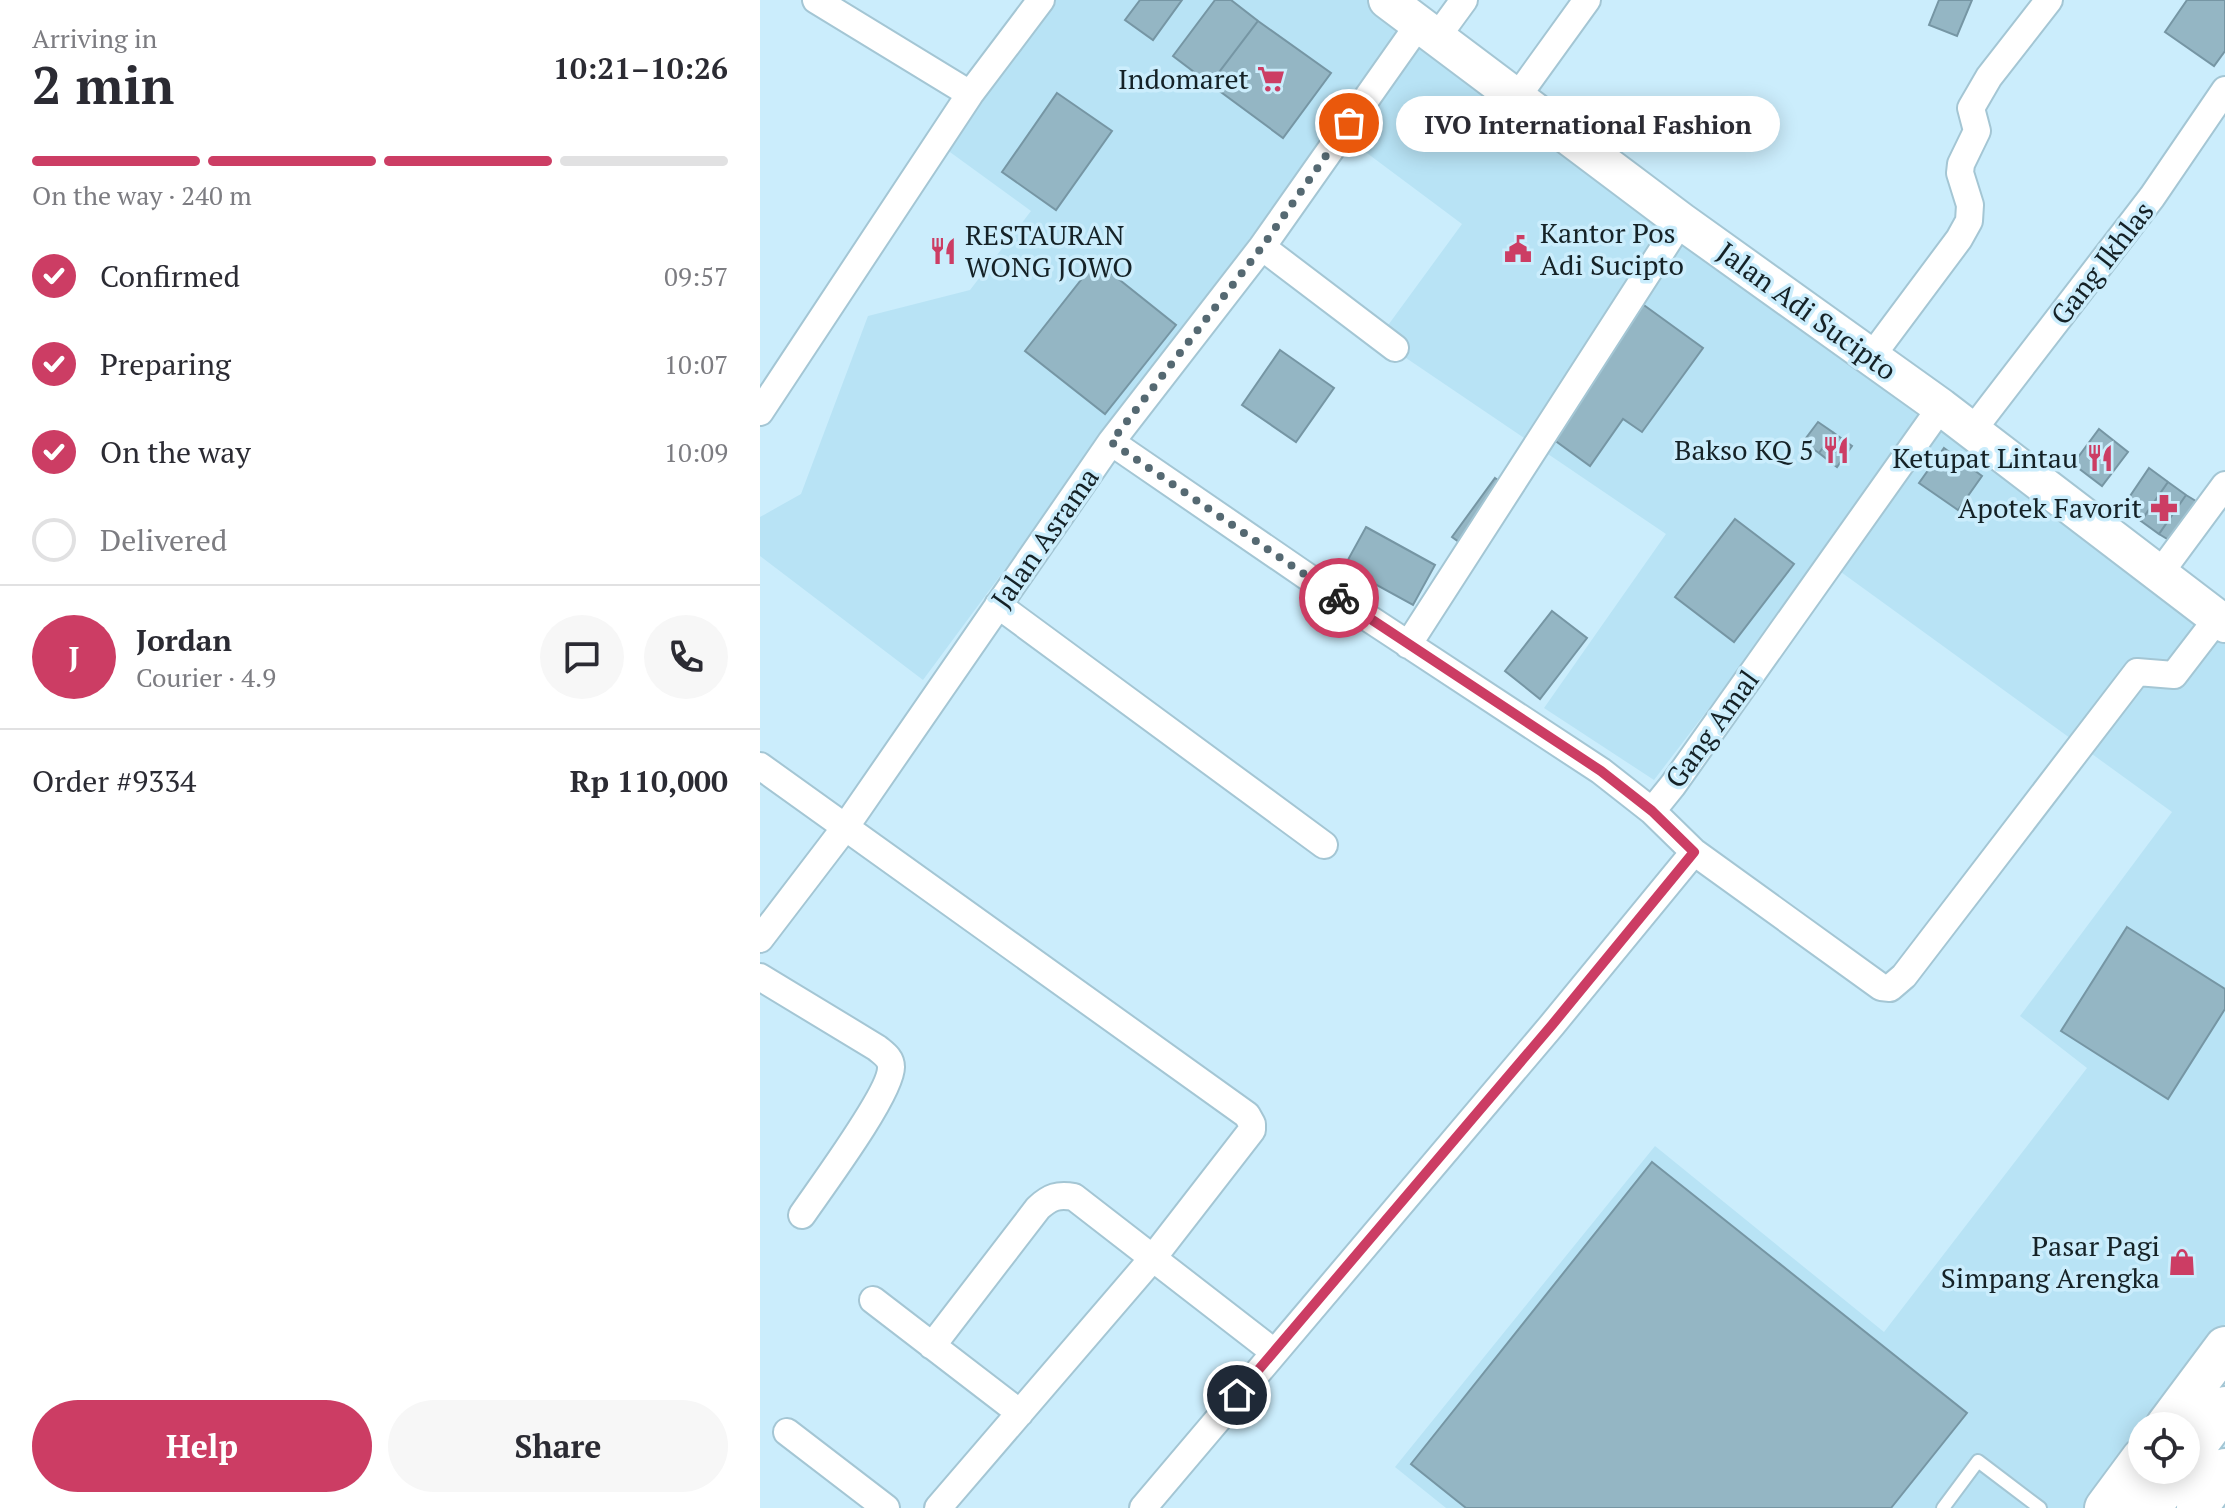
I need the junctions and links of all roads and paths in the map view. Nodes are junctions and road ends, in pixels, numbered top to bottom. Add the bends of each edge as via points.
1 (816, 0) edge
2 (1041, 0) edge
3 (1387, 0) edge
4 (1464, 0) edge
5 (1587, 0) edge
6 (2049, 0) edge
7 (1428, 31) junction
8 (2225, 90) edge
9 (970, 94) junction
10 (1517, 97) junction
11 (1681, 221) junction
12 (1262, 247) junction
13 (1395, 348) dead end
14 (1871, 357) junction
15 (1941, 407) junction
16 (760, 412) edge
17 (1972, 431) junction
18 (1111, 442) junction
19 (2225, 485) edge
20 (2160, 573) junction
21 (998, 605) junction
22 (2221, 622) edge
23 (1408, 645) junction
24 (760, 766) edge
25 (1652, 811) junction
26 (844, 829) junction
27 (1324, 845) dead end
28 (1694, 852) junction
29 (760, 939) edge
30 (760, 977) edge
31 (802, 1215) dead end
32 (1152, 1259) junction
33 (873, 1300) dead end
34 (932, 1346) junction
35 (2225, 1347) edge
36 (1274, 1352) junction
37 (2225, 1407) edge
38 (2176, 1412) edge
39 (1020, 1413) junction
40 (787, 1432) dead end
41 (2200, 1441) edge
42 (2225, 1469) edge
43 (2128, 1477) edge
44 (2168, 1484) edge
45 (1147, 1507) edge
46 (886, 1508) edge
47 (938, 1508) edge
48 (1943, 1508) edge
49 (2040, 1508) edge
50 (2105, 1508) edge
51 (2150, 1508) edge
52 (2197, 1508) edge

1 - 9 street
2 - 9 street
3 - 7 main road, Jalan Adi Sucipto
4 - 7 street, Jalan Asrama
5 - 10 street
6 - 14 street via 1971,108 1977,131 1960,173 1969,221
7 - 10 main road, Jalan Adi Sucipto
7 - 12 street, Jalan Asrama
8 - 17 street, Gang Ikhlas via 2152,197
9 - 16 street
10 - 11 main road, Jalan Adi Sucipto
11 - 14 main road, Jalan Adi Sucipto
11 - 23 street
12 - 13 street
12 - 18 street, Jalan Asrama
14 - 15 main road, Jalan Adi Sucipto
15 - 17 main road, Jalan Adi Sucipto
15 - 25 street, Gang Amal
17 - 20 main road, Jalan Adi Sucipto
18 - 21 street, Jalan Asrama
18 - 23 street
19 - 20 street
20 - 22 main road, Jalan Adi Sucipto
21 - 26 street, Jalan Asrama
21 - 27 street
22 - 28 street, Gang Amal via 2174,675 2137,672 1890,988 1881,987
23 - 25 street via 1601,771
24 - 26 street
25 - 28 street, Gang Amal
26 - 29 street, Jalan Asrama
26 - 32 street via 1247,1115 1252,1130
28 - 36 street
30 - 31 street via 877,1048 891,1065 879,1099
32 - 34 street via 1074,1197 1049,1198
32 - 36 street
32 - 39 street
33 - 34 street
34 - 39 street
35 - 38 main road
36 - 45 street
37 - 41 main road
39 - 47 street
40 - 46 street
42 - 52 main road
43 - 50 main road
44 - 51 main road
48 - 49 lane via 1978,1461

